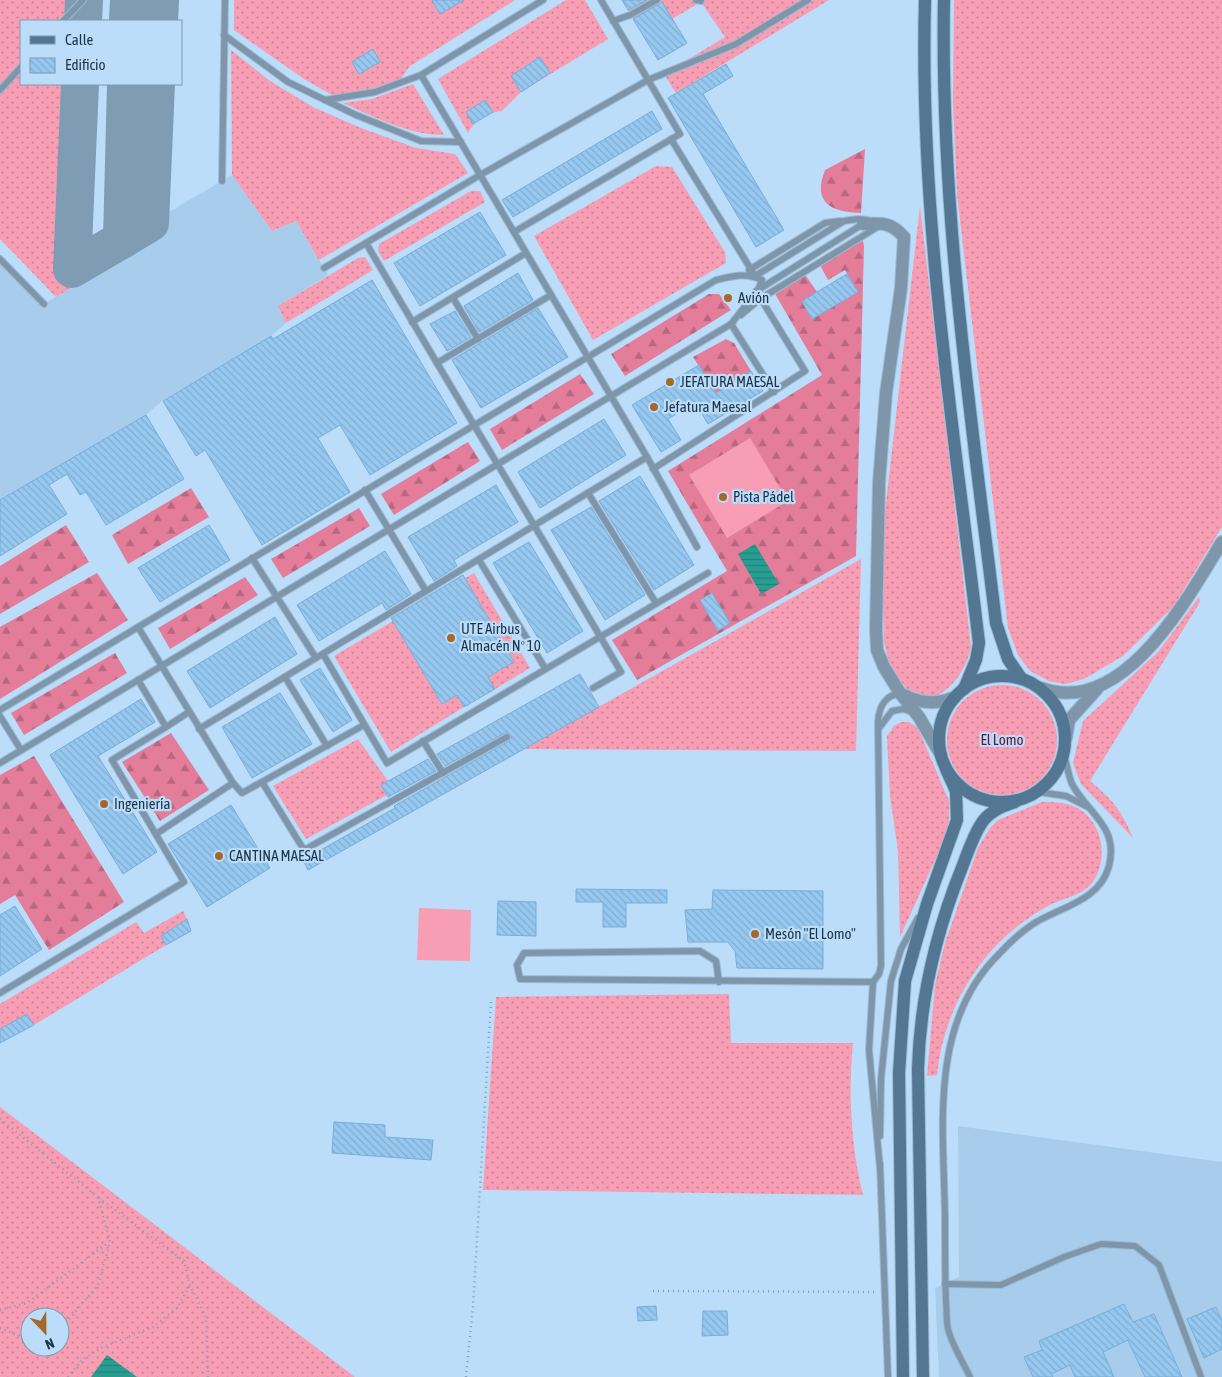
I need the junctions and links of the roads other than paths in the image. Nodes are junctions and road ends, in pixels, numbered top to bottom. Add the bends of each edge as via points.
1 (83, 0) edge
2 (225, 0) edge
3 (542, 0) edge
4 (601, 0) edge
5 (657, 0) edge
6 (808, 0) edge
7 (925, 0) edge
8 (944, 0) edge
9 (64, 20) edge
10 (613, 21) junction
11 (224, 35) junction
12 (20, 68) edge
13 (422, 75) junction
14 (648, 80) junction
15 (0, 90) edge
16 (325, 100) junction
17 (670, 139) junction
18 (461, 142) junction
19 (480, 175) junction
20 (222, 181) dead end
21 (844, 221) junction
22 (883, 223) junction
23 (863, 224) joint
24 (514, 232) junction
25 (366, 243) junction
26 (526, 253) junction
27 (0, 259) edge
28 (324, 268) dead end
29 (743, 274) junction
30 (755, 276) junction
31 (757, 290) junction
32 (551, 295) junction
33 (453, 298) junction
34 (760, 299) junction
35 (44, 304) dead end
36 (412, 322) junction
37 (730, 324) junction
38 (478, 339) junction
39 (587, 356) junction
40 (437, 363) junction
41 (774, 392) junction
42 (612, 396) junction
43 (473, 426) junction
44 (647, 457) junction
45 (498, 464) junction
46 (653, 468) junction
47 (365, 490) junction
48 (588, 492) junction
49 (535, 525) junction
50 (388, 530) junction
51 (1222, 542) edge
52 (697, 547) dead end
53 (252, 558) junction
54 (479, 560) junction
55 (708, 573) dead end
56 (426, 591) junction
57 (277, 597) junction
58 (656, 603) junction
59 (138, 627) junction
60 (599, 636) junction
61 (322, 654) junction
62 (316, 658) junction
63 (161, 666) junction
64 (545, 668) junction
65 (285, 677) junction
66 (1021, 678) junction
67 (138, 680) junction
68 (1108, 680) junction
69 (593, 688) dead end
70 (1041, 688) junction
71 (900, 693) junction
72 (960, 693) junction
73 (0, 710) edge
74 (189, 712) junction
75 (0, 716) edge
76 (919, 717) junction
77 (364, 725) junction
78 (166, 727) junction
79 (199, 729) junction
80 (878, 732) junction
81 (507, 737) dead end
82 (1066, 738) junction
83 (423, 741) junction
84 (327, 746) junction
85 (21, 750) junction
86 (1064, 755) junction
87 (941, 756) junction
88 (0, 763) edge
89 (946, 769) junction
90 (443, 773) junction
91 (262, 782) junction
92 (233, 784) junction
93 (1038, 792) junction
94 (1015, 802) junction
95 (1090, 808) junction
96 (156, 834) junction
97 (927, 904) junction
98 (719, 982) junction
99 (873, 982) junction
100 (0, 993) edge
101 (880, 1168) junction
102 (945, 1284) junction
103 (888, 1377) edge
104 (903, 1377) edge
105 (923, 1377) edge
106 (970, 1377) edge
107 (1201, 1377) edge

1 - 9 lane
2 - 11 lane
3 - 13 lane
4 - 10 lane
5 - 10 lane
6 - 14 lane via 736,44
7 - 72 main road via 929,191 979,643 976,660
8 - 66 main road via 948,187 965,360 996,623 1008,658
10 - 14 lane
11 - 16 lane via 288,82
11 - 20 lane
12 - 15 lane
13 - 16 lane via 375,92
13 - 18 lane
14 - 17 lane via 680,134
14 - 19 lane
16 - 18 lane via 421,141
17 - 24 lane
17 - 30 lane
18 - 19 lane
19 - 24 lane
19 - 25 lane
21 - 22 lane via 858,218
21 - 29 lane via 825,223
21 - 30 lane
22 - 23 street
22 - 34 lane
22 - 71 street via 896,228 904,237 904,251 886,393 879,482 876,629 884,667
23 - 31 lane
24 - 26 lane
25 - 28 lane
25 - 36 lane
26 - 32 lane
26 - 33 lane
27 - 35 lane
29 - 30 lane
29 - 39 lane via 716,280
30 - 31 lane via 762,280
31 - 34 lane
31 - 37 lane
32 - 38 lane
32 - 39 lane
33 - 36 lane
33 - 38 lane
34 - 37 lane
34 - 41 lane via 805,371
36 - 40 lane
37 - 41 lane
37 - 42 lane
38 - 40 lane
39 - 42 lane
39 - 43 lane
40 - 43 lane
41 - 46 lane
42 - 44 lane
42 - 45 lane
43 - 45 lane
43 - 47 lane
44 - 46 lane
44 - 48 lane
45 - 49 lane
45 - 50 lane
46 - 52 lane
47 - 50 lane
47 - 53 lane
48 - 49 lane
48 - 58 lane
49 - 54 lane
49 - 60 lane
50 - 56 lane
50 - 57 lane
51 - 68 street via 1164,630 1130,666
53 - 57 lane
53 - 59 lane
54 - 56 lane
54 - 64 lane
55 - 58 lane
56 - 61 lane
57 - 62 lane
57 - 63 lane
58 - 60 lane
59 - 63 lane
59 - 73 lane
60 - 64 lane
60 - 69 lane via 621,672
61 - 62 lane
61 - 77 lane
62 - 65 lane
63 - 67 lane
63 - 74 lane
64 - 83 lane
65 - 79 lane
65 - 84 lane
66 - 70 main road
66 - 72 main road via 990,677
67 - 78 lane
67 - 85 lane
68 - 70 street via 1074,694 1054,693
68 - 82 street via 1083,702 1069,720
70 - 82 main road via 1060,712
71 - 72 street via 923,703 946,701
71 - 76 street
71 - 80 lane via 891,694 881,706
72 - 87 main road via 942,720
74 - 78 lane
74 - 79 lane
75 - 85 lane
76 - 80 lane via 903,709 892,711
76 - 87 street
77 - 83 lane via 387,763
77 - 84 lane
78 - 96 lane via 112,760
79 - 92 lane
80 - 99 lane via 881,966
81 - 90 lane
82 - 86 main road
83 - 90 lane
84 - 91 lane
85 - 88 lane
86 - 93 main road via 1056,775
86 - 95 lane via 1072,783
87 - 89 main road
89 - 94 main road via 960,787 975,797 997,803
89 - 97 main road via 956,791 957,820
90 - 91 lane via 304,850
91 - 92 lane via 242,793
92 - 96 lane
93 - 94 main road
93 - 95 lane via 1066,796
94 - 105 main road via 992,812 981,824 951,894 925,989 918,1070
95 - 102 lane via 1110,838 1108,868 1100,885 1086,898 1032,925 998,955 972,987 951,1037 942,1104
96 - 100 lane via 184,882
97 - 101 lane via 901,949 891,981 880,1079
97 - 104 main road via 905,981 900,1031
98 - 98 lane via 520,979 517,965 524,953 700,951 716,961
98 - 99 lane
99 - 101 lane via 869,1050
101 - 103 lane
102 - 106 lane via 948,1329
102 - 107 lane via 1001,1285 1101,1244 1135,1246 1160,1265

